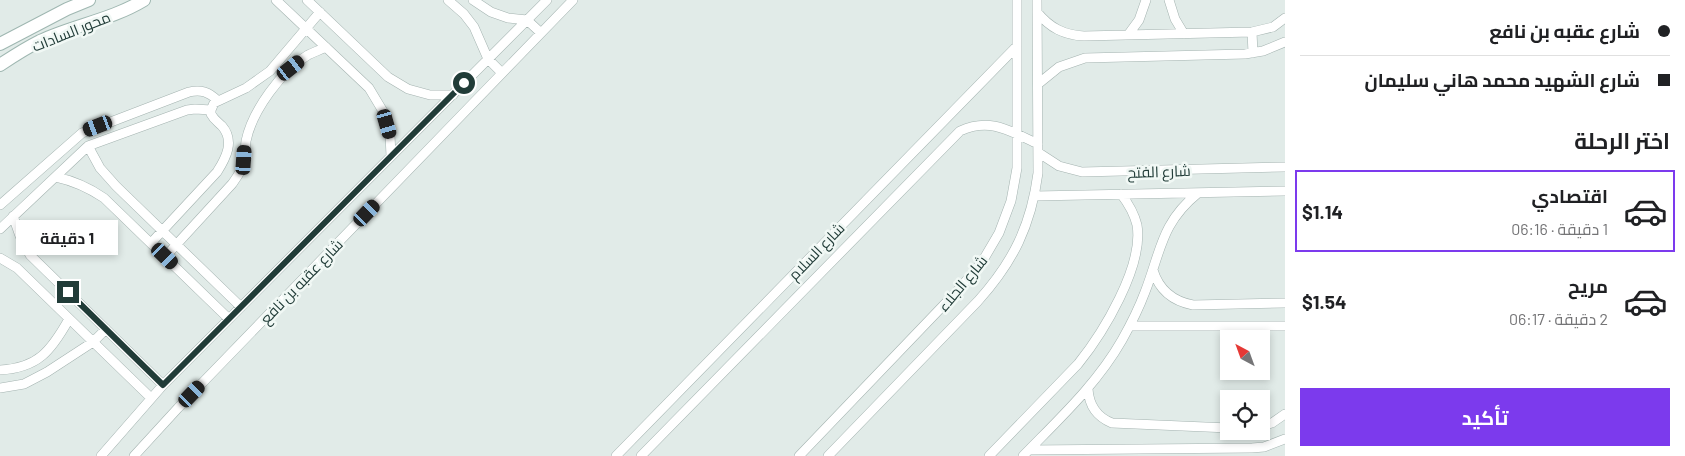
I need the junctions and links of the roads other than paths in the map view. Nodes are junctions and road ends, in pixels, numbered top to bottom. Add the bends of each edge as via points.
1 (89, 0) edge
2 (144, 0) edge
3 (276, 0) edge
4 (307, 0) edge
5 (448, 0) edge
6 (473, 0) edge
7 (547, 0) edge
8 (573, 0) edge
9 (1017, 0) edge
10 (1037, 0) edge
11 (1146, 0) edge
12 (1169, 0) edge
13 (70, 5) edge
14 (320, 12) junction
15 (1037, 12) junction
16 (1285, 18) edge
17 (527, 20) junction
18 (305, 28) junction
19 (1252, 32) junction
20 (541, 33) junction
21 (1184, 34) junction
22 (1128, 35) junction
23 (1285, 42) edge
24 (0, 44) edge
25 (1017, 46) junction
26 (326, 47) junction
27 (1253, 53) junction
28 (488, 59) junction
29 (0, 65) edge
30 (502, 73) junction
31 (1038, 84) junction
32 (452, 95) junction
33 (218, 101) junction
34 (210, 110) junction
35 (1018, 134) junction
36 (228, 139) junction
37 (246, 141) junction
38 (88, 146) junction
39 (1038, 148) junction
40 (391, 156) junction
41 (1285, 168) edge
42 (56, 177) junction
43 (1285, 191) edge
44 (1198, 193) junction
45 (1121, 194) junction
46 (1035, 196) junction
47 (0, 205) edge
48 (13, 216) junction
49 (0, 229) edge
50 (162, 230) junction
51 (151, 243) junction
52 (176, 244) junction
53 (165, 256) junction
54 (0, 258) edge
55 (1153, 270) junction
56 (1285, 304) edge
57 (241, 306) junction
58 (69, 319) junction
59 (229, 319) junction
60 (1130, 326) junction
61 (1284, 326) edge
62 (106, 329) junction
63 (93, 342) junction
64 (0, 370) edge
65 (163, 385) junction
66 (0, 388) edge
67 (1088, 389) junction
68 (151, 398) junction
69 (1285, 414) edge
70 (1270, 423) edge
71 (1220, 428) edge
72 (1285, 439) edge
73 (628, 443) junction
74 (1026, 453) edge
75 (101, 456) edge
76 (134, 456) edge
77 (616, 456) edge
78 (641, 456) edge
79 (799, 456) edge
80 (828, 456) edge
81 (990, 456) edge

1 - 13 street, محور السادات
2 - 29 street, محور السادات via 102,20 40,41
3 - 18 street
4 - 14 street
5 - 28 street via 474,28
6 - 17 street via 491,12
7 - 17 street, شارع عقبه بن نافع
8 - 20 street, شارع عقبه بن نافع
9 - 25 street, شارع الجلاء
10 - 15 street, شارع الجلاء
11 - 22 street via 1139,20
12 - 21 street
13 - 24 street, محور السادات
14 - 18 street
14 - 32 street via 388,76 408,89 430,95
15 - 22 street via 1066,34
15 - 31 street, شارع الجلاء
16 - 19 street via 1273,27
17 - 20 street
17 - 28 street, شارع عقبه بن نافع
18 - 26 street
18 - 33 street via 270,71 246,88
19 - 21 street
19 - 27 street
20 - 30 street, شارع عقبه بن نافع
21 - 22 street
23 - 27 street
25 - 35 street, شارع الجلاء
25 - 73 street, شارع السلام
26 - 37 street via 291,68 270,92
26 - 40 street via 377,99 390,135
27 - 31 street via 1085,58 1059,67
28 - 30 street
28 - 32 street, شارع عقبه بن نافع
30 - 76 street, شارع عقبه بن نافع
31 - 39 street, شارع الجلاء
32 - 40 street, شارع عقبه بن نافع
33 - 34 street
33 - 47 street via 205,91 189,92 82,133
34 - 36 street
34 - 38 street via 187,110
35 - 39 street, شارع السلام
35 - 78 street, شارع السلام via 981,124 960,131
35 - 79 street, شارع الجلاء via 1017,168 1011,201 999,233 982,262
36 - 37 street
36 - 50 street via 228,149 217,172
37 - 52 street via 240,173
38 - 42 street
38 - 50 street via 100,168
39 - 41 street, شارع الفتح via 1059,166 1082,172
39 - 46 street, شارع الجلاء
40 - 57 street, شارع عقبه بن نافع
42 - 48 street
42 - 51 street via 90,188
43 - 44 street, شارع الفتح
44 - 45 street, شارع الفتح
44 - 55 street via 1166,230
45 - 46 street, شارع الفتح
45 - 81 street via 1134,216 1137,234 1130,268 1114,310 1078,364
46 - 80 street, شارع الجلاء via 1021,239 996,281
48 - 49 street
48 - 62 street via 30,255
50 - 51 street
50 - 52 street
51 - 53 street
52 - 53 street
52 - 57 street
53 - 59 street
54 - 58 street via 17,268
55 - 56 street via 1164,291 1185,304
55 - 60 street
57 - 59 street, شارع عقبه بن نافع
58 - 63 street
58 - 64 street via 60,335 36,361 18,369
59 - 65 street, شارع عقبه بن نافع
60 - 61 street
60 - 67 street
62 - 63 street
62 - 65 street
63 - 66 street via 24,384
63 - 68 street
65 - 68 street, شارع عقبه بن نافع
67 - 71 street via 1096,413 1112,423
67 - 74 street
68 - 75 street, شارع عقبه بن نافع
69 - 70 street
72 - 74 street via 1252,448
73 - 77 street, شارع السلام
73 - 78 street

